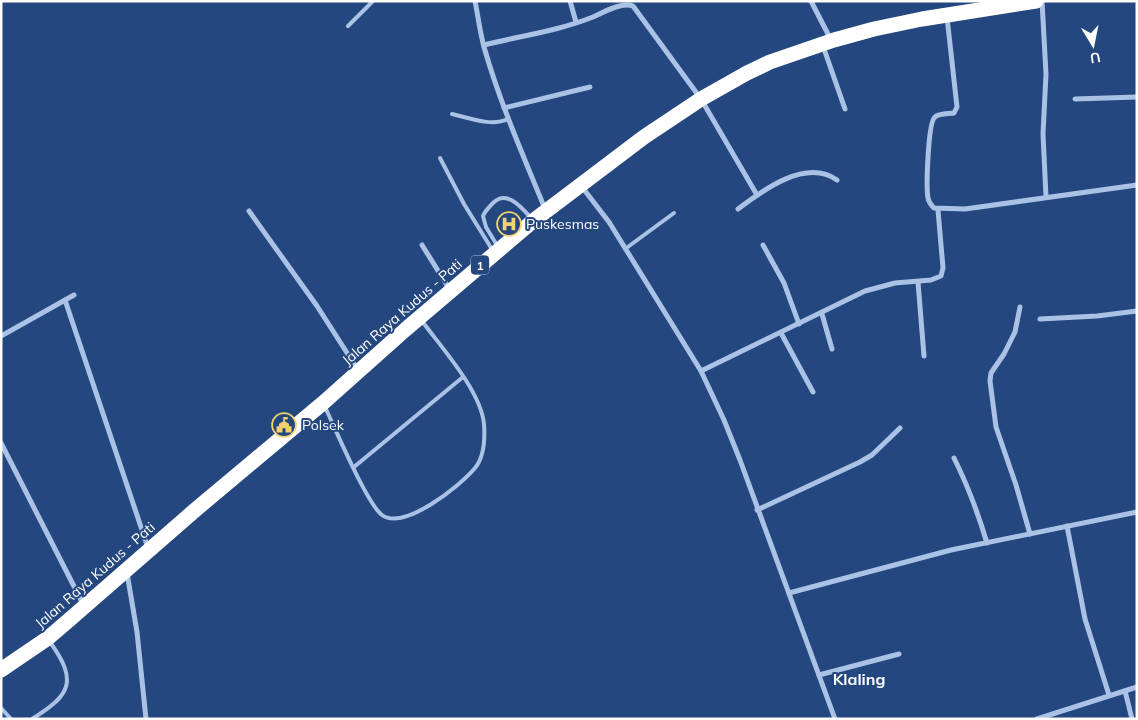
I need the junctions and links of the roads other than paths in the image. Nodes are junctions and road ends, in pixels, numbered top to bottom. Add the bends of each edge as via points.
1 (373, 1) edge
2 (476, 1) edge
3 (570, 1) edge
4 (634, 1) edge
5 (811, 1) edge
6 (1036, 1) edge
7 (1042, 1) edge
8 (636, 9) junction
9 (946, 15) junction
10 (576, 22) junction
11 (348, 26) dead end
12 (827, 42) junction
13 (484, 45) junction
14 (590, 87) dead end
15 (1137, 97) edge
16 (700, 99) junction
17 (1074, 99) dead end
18 (504, 108) junction
19 (845, 109) dead end
20 (452, 114) dead end
21 (508, 119) junction
22 (440, 158) dead end
23 (837, 180) dead end
24 (580, 184) junction
25 (1137, 185) edge
26 (757, 196) junction
27 (1046, 197) junction
28 (738, 209) dead end
29 (546, 210) junction
30 (938, 210) junction
31 (249, 211) dead end
32 (674, 213) dead end
33 (533, 220) junction
34 (422, 245) dead end
35 (764, 245) dead end
36 (625, 249) junction
37 (497, 251) junction
38 (918, 282) junction
39 (451, 291) junction
40 (74, 295) dead end
41 (65, 300) junction
42 (1020, 307) dead end
43 (1137, 311) edge
44 (822, 314) junction
45 (419, 318) junction
46 (1040, 319) dead end
47 (799, 324) junction
48 (781, 333) junction
49 (1, 336) edge
50 (832, 349) dead end
51 (924, 356) dead end
52 (358, 371) junction
53 (702, 371) junction
54 (463, 377) junction
55 (814, 392) dead end
56 (323, 403) junction
57 (900, 428) dead end
58 (1, 443) edge
59 (954, 458) dead end
60 (354, 467) junction
61 (758, 510) junction
62 (1137, 512) edge
63 (1067, 526) junction
64 (1030, 534) junction
65 (987, 542) junction
66 (149, 551) junction
67 (127, 570) junction
68 (789, 593) junction
69 (84, 607) junction
70 (48, 638) junction
71 (899, 654) dead end
72 (1, 670) edge
73 (819, 675) junction
74 (1137, 687) edge
75 (1125, 691) junction
76 (1109, 695) junction
77 (1, 708) edge
78 (11, 719) edge
79 (32, 719) edge
80 (146, 719) edge
81 (835, 719) edge
82 (1037, 719) edge
83 (1132, 719) edge

1 - 11 lane
2 - 13 street
3 - 10 street
4 - 8 street
5 - 12 street
6 - 9 highway, Jalan Raya Kudus - Pati / 1
7 - 27 street via 1046,74 1043,134
8 - 10 street via 626,4
8 - 16 street
9 - 12 highway, Jalan Raya Kudus - Pati / 1
9 - 30 street via 957,108 954,113 933,118 928,145 928,198
10 - 13 street
12 - 16 highway, Jalan Raya Kudus - Pati / 1 via 747,73
12 - 19 street
13 - 18 street
14 - 18 street
15 - 17 street
16 - 24 highway, Jalan Raya Kudus - Pati / 1
16 - 26 street
18 - 21 street
20 - 21 lane via 493,123
21 - 29 street
22 - 37 lane via 464,204
23 - 26 street via 824,173 800,175
24 - 29 highway, Jalan Raya Kudus - Pati / 1
24 - 36 street
25 - 27 street
26 - 28 street
27 - 30 street
29 - 33 highway, Jalan Raya Kudus - Pati / 1
30 - 38 street via 943,272 935,279
31 - 52 street via 317,306
32 - 36 lane
33 - 37 highway, Jalan Raya Kudus - Pati / 1
33 - 37 lane via 514,201 503,198 494,201 483,219
34 - 39 street
35 - 47 street via 784,283
36 - 53 street
37 - 39 highway, Jalan Raya Kudus - Pati / 1
38 - 44 street via 878,286
38 - 51 street
39 - 45 highway, Jalan Raya Kudus - Pati / 1
40 - 41 street
41 - 49 street
41 - 66 street
42 - 64 street via 1015,332 991,373 990,381 996,427
43 - 46 street
44 - 47 street
44 - 50 street
45 - 52 highway, Jalan Raya Kudus - Pati / 1
45 - 54 lane
47 - 48 street
48 - 53 street
48 - 55 street
52 - 56 highway, Jalan Raya Kudus - Pati / 1
53 - 61 street
54 - 60 lane
54 - 60 lane via 480,409 484,442 476,467 457,485 411,516 388,518 380,514
56 - 60 lane
56 - 66 highway, Jalan Raya Kudus - Pati / 1
57 - 61 street via 860,462
58 - 69 street
59 - 65 street
61 - 68 street
62 - 63 street
63 - 64 street
63 - 76 street via 1085,618
64 - 65 street
65 - 68 street
66 - 67 highway, Jalan Raya Kudus - Pati / 1
67 - 69 highway, Jalan Raya Kudus - Pati / 1
67 - 80 street
68 - 73 street
69 - 70 highway, Jalan Raya Kudus - Pati / 1
70 - 72 highway, Jalan Raya Kudus - Pati / 1
70 - 79 lane via 68,676 63,694
71 - 73 street
73 - 81 street
74 - 75 street
75 - 76 street
75 - 83 street
76 - 82 street
77 - 78 lane

